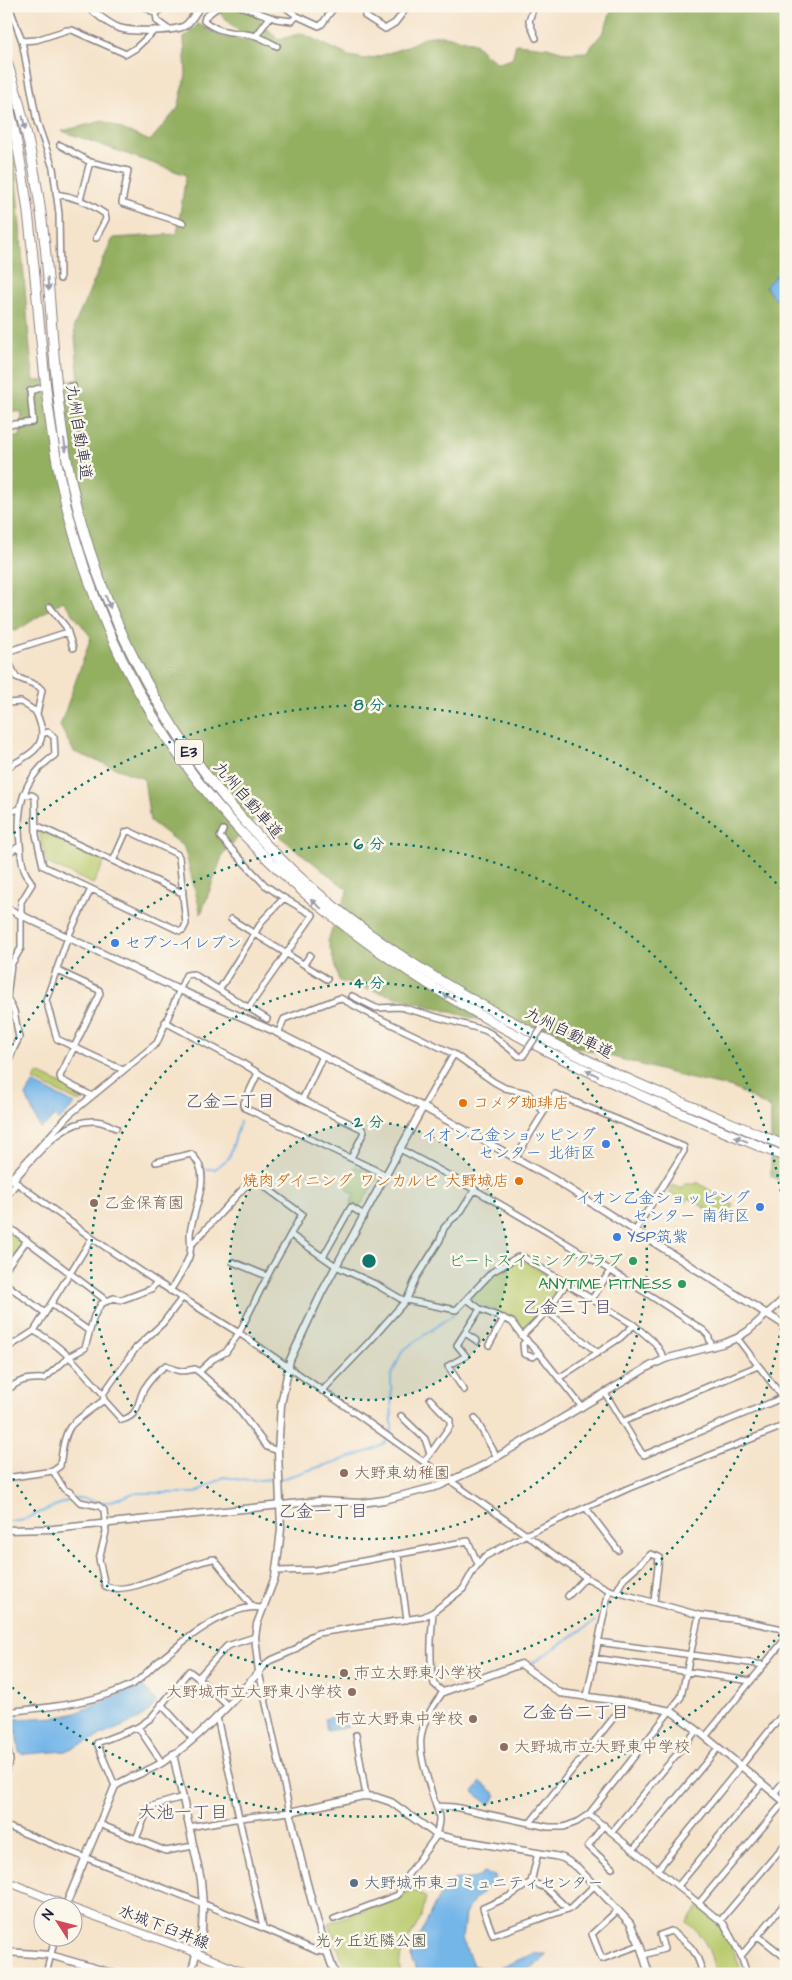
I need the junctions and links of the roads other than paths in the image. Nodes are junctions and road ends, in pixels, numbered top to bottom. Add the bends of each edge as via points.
1 (9, 6) edge
2 (87, 6) edge
3 (144, 6) edge
4 (163, 6) edge
5 (200, 6) edge
6 (218, 6) edge
7 (240, 6) edge
8 (284, 6) edge
9 (336, 6) edge
10 (371, 6) edge
11 (408, 6) edge
12 (534, 6) edge
13 (156, 14) junction
14 (297, 16) junction
15 (270, 17) junction
16 (168, 29) junction
17 (156, 30) junction
18 (256, 36) junction
19 (536, 38) dead end
20 (22, 41) junction
21 (277, 46) dead end
22 (6, 60) edge
23 (6, 96) edge
24 (60, 145) dead end
25 (90, 162) junction
26 (56, 194) junction
27 (80, 200) junction
28 (183, 223) dead end
29 (96, 238) dead end
30 (60, 279) dead end
31 (40, 388) dead end
32 (6, 425) edge
33 (50, 607) dead end
34 (68, 632) junction
35 (73, 648) dead end
36 (6, 652) edge
37 (6, 656) edge
38 (6, 703) edge
39 (38, 714) junction
40 (42, 734) junction
41 (6, 768) edge
42 (24, 795) junction
43 (19, 809) junction
44 (6, 813) edge
45 (36, 826) junction
46 (223, 830) dead end
47 (20, 846) junction
48 (6, 854) edge
49 (113, 861) junction
50 (91, 889) junction
51 (183, 892) junction
52 (284, 898) junction
53 (6, 908) edge
54 (22, 915) junction
55 (231, 919) dead end
56 (255, 934) junction
57 (68, 937) junction
58 (287, 954) junction
59 (310, 955) dead end
60 (304, 964) junction
61 (56, 970) junction
62 (327, 979) dead end
63 (179, 990) junction
64 (219, 990) junction
65 (352, 996) dead end
66 (7, 997) edge
67 (249, 1007) junction
68 (267, 1020) dead end
69 (165, 1022) junction
70 (546, 1022) dead end
71 (278, 1034) junction
72 (74, 1048) junction
73 (454, 1054) junction
74 (322, 1056) junction
75 (123, 1070) junction
76 (258, 1073) junction
77 (7, 1090) edge
78 (92, 1096) junction
79 (302, 1100) junction
80 (423, 1106) junction
81 (543, 1111) junction
82 (116, 1128) dead end
83 (786, 1146) edge
84 (400, 1148) junction
85 (516, 1157) junction
86 (786, 1157) edge
87 (351, 1158) junction
88 (156, 1162) dead end
89 (386, 1175) junction
90 (11, 1180) edge
91 (475, 1189) junction
92 (6, 1197) edge
93 (364, 1215) junction
94 (6, 1225) edge
95 (635, 1231) junction
96 (291, 1236) junction
97 (92, 1238) junction
98 (27, 1240) junction
99 (192, 1244) junction
100 (323, 1257) junction
101 (233, 1262) dead end
102 (336, 1266) junction
103 (6, 1268) edge
104 (610, 1270) junction
105 (70, 1273) junction
106 (268, 1276) junction
107 (157, 1282) junction
108 (6, 1284) edge
109 (566, 1284) junction
110 (170, 1291) junction
111 (786, 1297) edge
112 (182, 1298) junction
113 (466, 1299) junction
114 (592, 1299) junction
115 (407, 1300) junction
116 (107, 1301) junction
117 (51, 1304) junction
118 (480, 1309) junction
119 (547, 1311) junction
120 (45, 1313) junction
121 (768, 1313) junction
122 (504, 1318) junction
123 (634, 1325) junction
124 (786, 1326) edge
125 (34, 1330) junction
126 (89, 1331) junction
127 (239, 1333) junction
128 (465, 1333) junction
129 (522, 1336) junction
130 (737, 1338) junction
131 (527, 1340) junction
132 (477, 1341) dead end
133 (489, 1345) dead end
134 (712, 1347) junction
135 (6, 1349) edge
136 (539, 1353) junction
137 (598, 1353) junction
138 (70, 1356) junction
139 (665, 1359) junction
140 (758, 1366) junction
141 (288, 1368) junction
142 (198, 1372) junction
143 (559, 1378) junction
144 (464, 1390) dead end
145 (322, 1391) junction
146 (6, 1392) edge
147 (605, 1393) junction
148 (104, 1397) junction
149 (782, 1398) junction
150 (430, 1399) dead end
151 (582, 1407) junction
152 (786, 1407) edge
153 (401, 1416) dead end
154 (474, 1418) dead end
155 (622, 1422) junction
156 (786, 1425) edge
157 (278, 1451) junction
158 (430, 1454) junction
159 (497, 1457) junction
160 (424, 1462) junction
161 (53, 1471) junction
162 (6, 1478) edge
163 (449, 1481) junction
164 (280, 1504) junction
165 (586, 1508) junction
166 (106, 1524) junction
167 (6, 1530) edge
168 (525, 1535) junction
169 (618, 1550) dead end
170 (398, 1555) junction
171 (478, 1564) junction
172 (277, 1570) junction
173 (586, 1577) junction
174 (609, 1590) junction
175 (616, 1592) junction
176 (568, 1596) dead end
177 (654, 1602) junction
178 (252, 1606) junction
179 (262, 1608) junction
180 (433, 1612) junction
181 (699, 1615) junction
182 (407, 1620) junction
183 (786, 1632) edge
184 (255, 1637) junction
185 (786, 1638) edge
186 (598, 1642) junction
187 (690, 1655) junction
188 (594, 1658) junction
189 (764, 1665) junction
190 (687, 1671) junction
191 (259, 1672) junction
192 (198, 1678) junction
193 (751, 1681) junction
194 (444, 1692) junction
195 (587, 1696) junction
196 (626, 1702) junction
197 (161, 1704) junction
198 (228, 1706) junction
199 (786, 1710) edge
200 (671, 1711) junction
201 (6, 1712) edge
202 (217, 1717) junction
203 (138, 1727) junction
204 (697, 1730) junction
205 (356, 1735) dead end
206 (6, 1736) edge
207 (705, 1737) junction
208 (192, 1738) junction
209 (718, 1748) junction
210 (173, 1754) junction
211 (162, 1763) junction
212 (741, 1766) junction
213 (6, 1771) edge
214 (786, 1778) edge
215 (762, 1784) junction
216 (115, 1786) junction
217 (774, 1793) junction
218 (366, 1796) junction
219 (183, 1797) junction
220 (785, 1803) edge
221 (436, 1806) junction
222 (290, 1812) junction
223 (590, 1814) junction
224 (240, 1818) junction
225 (530, 1823) junction
226 (99, 1824) junction
227 (604, 1825) junction
228 (6, 1826) edge
229 (190, 1827) junction
230 (612, 1832) junction
231 (436, 1834) junction
232 (136, 1839) junction
233 (786, 1843) edge
234 (193, 1846) junction
235 (633, 1850) junction
236 (538, 1852) junction
237 (85, 1858) junction
238 (612, 1868) dead end
239 (658, 1869) junction
240 (6, 1881) edge
241 (531, 1882) junction
242 (595, 1885) junction
243 (678, 1886) junction
244 (47, 1898) edge
245 (72, 1898) edge
246 (786, 1902) edge
247 (699, 1903) junction
248 (203, 1905) junction
249 (568, 1909) junction
250 (618, 1910) junction
251 (82, 1912) edge
252 (334, 1918) dead end
253 (720, 1921) junction
254 (263, 1927) junction
255 (758, 1936) junction
256 (640, 1945) junction
257 (52, 1948) edge
258 (6, 1952) edge
259 (326, 1952) junction
260 (197, 1953) junction
261 (50, 1955) junction
262 (644, 1955) junction
263 (741, 1956) junction
264 (786, 1958) edge
265 (46, 1974) edge
266 (115, 1974) edge
267 (190, 1974) edge
268 (246, 1974) edge
269 (335, 1974) edge
270 (649, 1974) edge
271 (691, 1974) edge
272 (747, 1974) edge

1 - 20 street
2 - 17 street via 119,28
3 - 13 street
4 - 13 street
5 - 16 street via 187,24
6 - 18 street via 204,20 220,30
7 - 15 street
8 - 14 street
9 - 14 street via 319,26
10 - 11 street via 365,16 385,29 396,23
12 - 19 street via 529,21
13 - 16 street via 156,21
14 - 15 street via 292,20
15 - 18 street
16 - 17 street
17 - 20 street via 126,54 72,30
18 - 21 street
20 - 26 street via 37,122 53,168
22 -> 83 highway, 九州自動車道 / E3 via 37,186 60,414 66,456 85,534 110,608 138,669 205,775 241,818 294,872 356,922 428,972 557,1045
86 -> 23 highway, 九州自動車道 / E3 via 621,1088 514,1034 422,981 349,931 287,879 234,825 198,782 152,715 126,666 98,604 75,538 56,457 32,238 19,150
24 - 25 street
25 - 27 street
25 - 28 street via 128,171 122,203
26 - 27 street
26 - 30 street
27 - 29 street via 105,214 106,219
31 - 32 street via 30,391 33,422
33 - 34 street
34 - 35 street
34 - 36 street
37 - 39 street via 16,677 42,690
38 - 39 street via 21,702
39 - 40 street
40 - 41 street via 39,746
40 - 42 street via 48,732 54,737 55,755 42,764
42 - 43 street
42 - 45 street via 36,797
43 - 44 street
43 - 47 street
45 - 49 street
45 - 50 street via 43,866
46 - 52 street via 220,837 265,885
47 - 48 street
47 - 54 street via 24,868 32,884 21,902
49 - 51 street
49 - 51 street via 129,831 177,854
50 - 51 street via 180,931 186,924
50 - 57 street
52 - 56 street
52 - 58 street via 313,914
53 - 54 street
54 - 57 street
54 - 66 street via 21,948 11,965
55 - 56 street
56 - 58 street
56 - 64 street
57 - 61 street
57 - 63 street
58 - 60 street
58 - 67 street
59 - 60 street
60 - 62 street
61 - 72 street via 46,1000 57,1039
61 - 72 street via 99,990 100,994
63 - 64 street via 189,973
63 - 69 street
63 - 71 street
64 - 67 street
65 - 70 street, bridge via 376,1008 400,1007 484,1030 520,1056
66 - 77 street via 14,1011 19,1038 12,1050
67 - 68 street
69 - 75 street via 156,1043
69 - 76 street
71 - 73 street via 284,1019 340,998
71 - 74 street
72 - 75 street
72 - 78 street via 61,1080
73 - 80 street
73 - 81 street via 494,1082 527,1093
74 - 79 street
74 - 80 street
75 - 78 street
76 - 79 street
76 - 87 street via 243,1105 245,1108
78 - 90 street via 54,1129
79 - 87 street via 362,1129 364,1132
80 - 84 street
80 - 85 street
81 - 85 street
81 - 95 street via 557,1094 684,1147
82 - 90 street via 97,1121 61,1132
84 - 89 street
84 - 91 street
85 - 95 street
87 - 89 street
88 - 99 street via 191,1154 201,1168 201,1190 190,1235
89 - 93 street
90 - 92 street
90 - 97 street
91 - 104 street
91 - 115 street via 460,1213 444,1228
93 - 100 street via 351,1207
93 - 102 street
94 - 98 street
95 - 121 street
96 - 99 street via 302,1214 254,1178
96 - 100 street
96 - 106 street
97 - 105 street
97 - 107 street
98 - 103 street
98 - 105 street
99 - 110 street via 184,1270
100 - 102 street
101 - 106 street
102 - 115 street
102 - 141 street via 299,1338
104 - 114 street
104 - 134 street via 703,1330
105 - 116 street
105 - 117 street
106 - 127 street
107 - 110 street
107 - 116 street via 127,1298
108 - 120 street
109 - 113 street via 518,1257 492,1272
109 - 114 street
109 - 119 street
110 - 112 street
111 - 121 street
112 - 127 street
112 - 148 street via 163,1323 136,1348
113 - 115 street via 456,1310
113 - 118 street
114 - 123 street
115 - 145 street
116 - 126 street via 97,1310
117 - 120 street
117 - 126 street
118 - 122 street
118 - 128 street
119 - 129 street
119 - 137 street
120 - 125 street
121 - 124 street
121 - 130 street
122 - 129 street via 512,1322
122 - 133 street
123 - 137 street
123 - 139 street via 655,1344
125 - 135 street
125 - 138 street
126 - 138 street via 85,1348
127 - 141 street
127 - 142 street via 226,1352
128 - 132 street
128 - 144 street via 457,1345 466,1356 448,1366
129 - 131 street
130 - 134 street
130 - 140 street
131 - 136 street
131 - 136 street via 523,1344 524,1354 533,1357
134 - 139 street
136 - 143 street
137 - 143 street
138 - 146 street via 44,1378 16,1383
138 - 148 street
139 - 147 street
140 - 149 street
140 - 155 street
141 - 145 street
141 - 157 street via 281,1405
142 - 148 street via 195,1369 177,1372 166,1365 143,1391 135,1414 122,1420
142 - 157 street via 233,1402 268,1447
143 - 151 street
145 - 160 street
147 - 151 street
147 - 155 street
148 - 161 street via 71,1425 60,1466
149 - 152 street
149 - 155 street via 644,1455
150 - 158 street via 450,1420 450,1426
151 - 159 street
153 - 158 street via 425,1439
154 - 159 street
156 - 165 street
157 - 164 street
158 - 160 street
159 - 163 street
160 - 163 street
161 - 162 street
161 - 166 street via 64,1490 80,1502 104,1510
163 - 164 street via 384,1500
163 - 168 street
164 - 166 street
164 - 172 street
165 - 168 street
165 - 169 street
166 - 167 street
166 - 178 street via 99,1560 105,1586 111,1589 141,1585 184,1567 214,1559
168 - 171 street via 484,1557
168 - 173 street
170 - 171 street via 468,1541
170 - 172 street via 316,1570
170 - 182 street
171 - 180 street via 463,1590
172 - 179 street
173 - 174 street
173 - 176 street
174 - 175 street
174 - 186 street
175 - 177 street
175 - 177 street via 624,1578 651,1554 659,1557
177 - 181 street
178 - 179 street
178 - 201 street via 215,1620 132,1684 91,1700
179 - 184 street
180 - 182 street
180 - 194 street via 431,1672 434,1684
181 - 183 street via 740,1620
181 - 187 street
182 - 191 street via 318,1633 296,1650 270,1661
184 - 191 street
184 - 192 street via 227,1646
185 - 189 street
186 - 187 street
186 - 188 street
187 - 189 street
187 - 190 street
188 - 190 street
188 - 195 street
189 - 193 street
190 - 193 street
190 - 200 street via 680,1697
191 - 198 street
191 - 222 street
192 - 197 street via 189,1671
192 - 198 street
193 - 207 street
194 - 195 street via 521,1664 557,1692
194 - 221 street via 424,1721 419,1741
195 - 196 street
196 - 200 street
196 - 225 street
197 - 203 street via 151,1718
197 - 208 street
198 - 202 street
199 - 212 street
200 - 204 street
200 - 223 street
202 - 208 street
202 - 224 street
203 - 211 street
203 - 216 street via 96,1743
204 - 207 street
204 - 230 street
205 - 218 street
206 - 213 street via 10,1761
207 - 209 street
208 - 210 street
209 - 212 street
209 - 235 street
210 - 211 street
210 - 219 street
211 - 216 street
212 - 215 street
212 - 239 street
214 - 217 street
215 - 217 street
215 - 243 street
216 - 226 street
217 - 220 street
218 - 222 street
218 - 231 street via 390,1802
219 - 229 street
219 - 232 street via 149,1807
220 - 247 street
221 - 225 street
221 - 231 street via 440,1822
222 - 224 street
222 - 259 street via 303,1873
223 - 225 street via 564,1827
223 - 227 street
224 - 229 street
224 - 254 street
226 - 232 street
226 - 237 street
227 - 230 street
227 - 238 street via 588,1846
228 - 237 street
229 - 234 street
230 - 235 street
231 - 236 street
231 - 252 street via 398,1895
232 - 234 street via 166,1850
233 - 253 street
234 - 248 street
235 - 239 street
236 - 241 street
236 - 242 street via 569,1861
237 - 245 street
237 - 248 street
239 - 243 street
240 - 244 main road, 水城下臼井線
241 - 249 street via 546,1888
241 - 249 street via 483,1908 493,1935
242 - 249 street
242 - 250 street
243 - 247 street
246 - 255 street
247 - 253 street
248 - 254 street
248 - 260 street
250 - 256 street
250 - 256 street via 592,1934 602,1959
251 - 260 main road, 水城下臼井線
253 - 263 street
254 - 259 street
255 - 263 street
255 - 264 street
256 - 262 street
257 - 261 street
258 - 261 street
259 - 269 street
260 - 267 street
260 - 268 main road, 水城下臼井線
261 - 265 street
261 - 266 street
262 - 270 street
262 - 271 street via 664,1949 660,1935 671,1931 697,1954 702,1970
263 - 272 street

